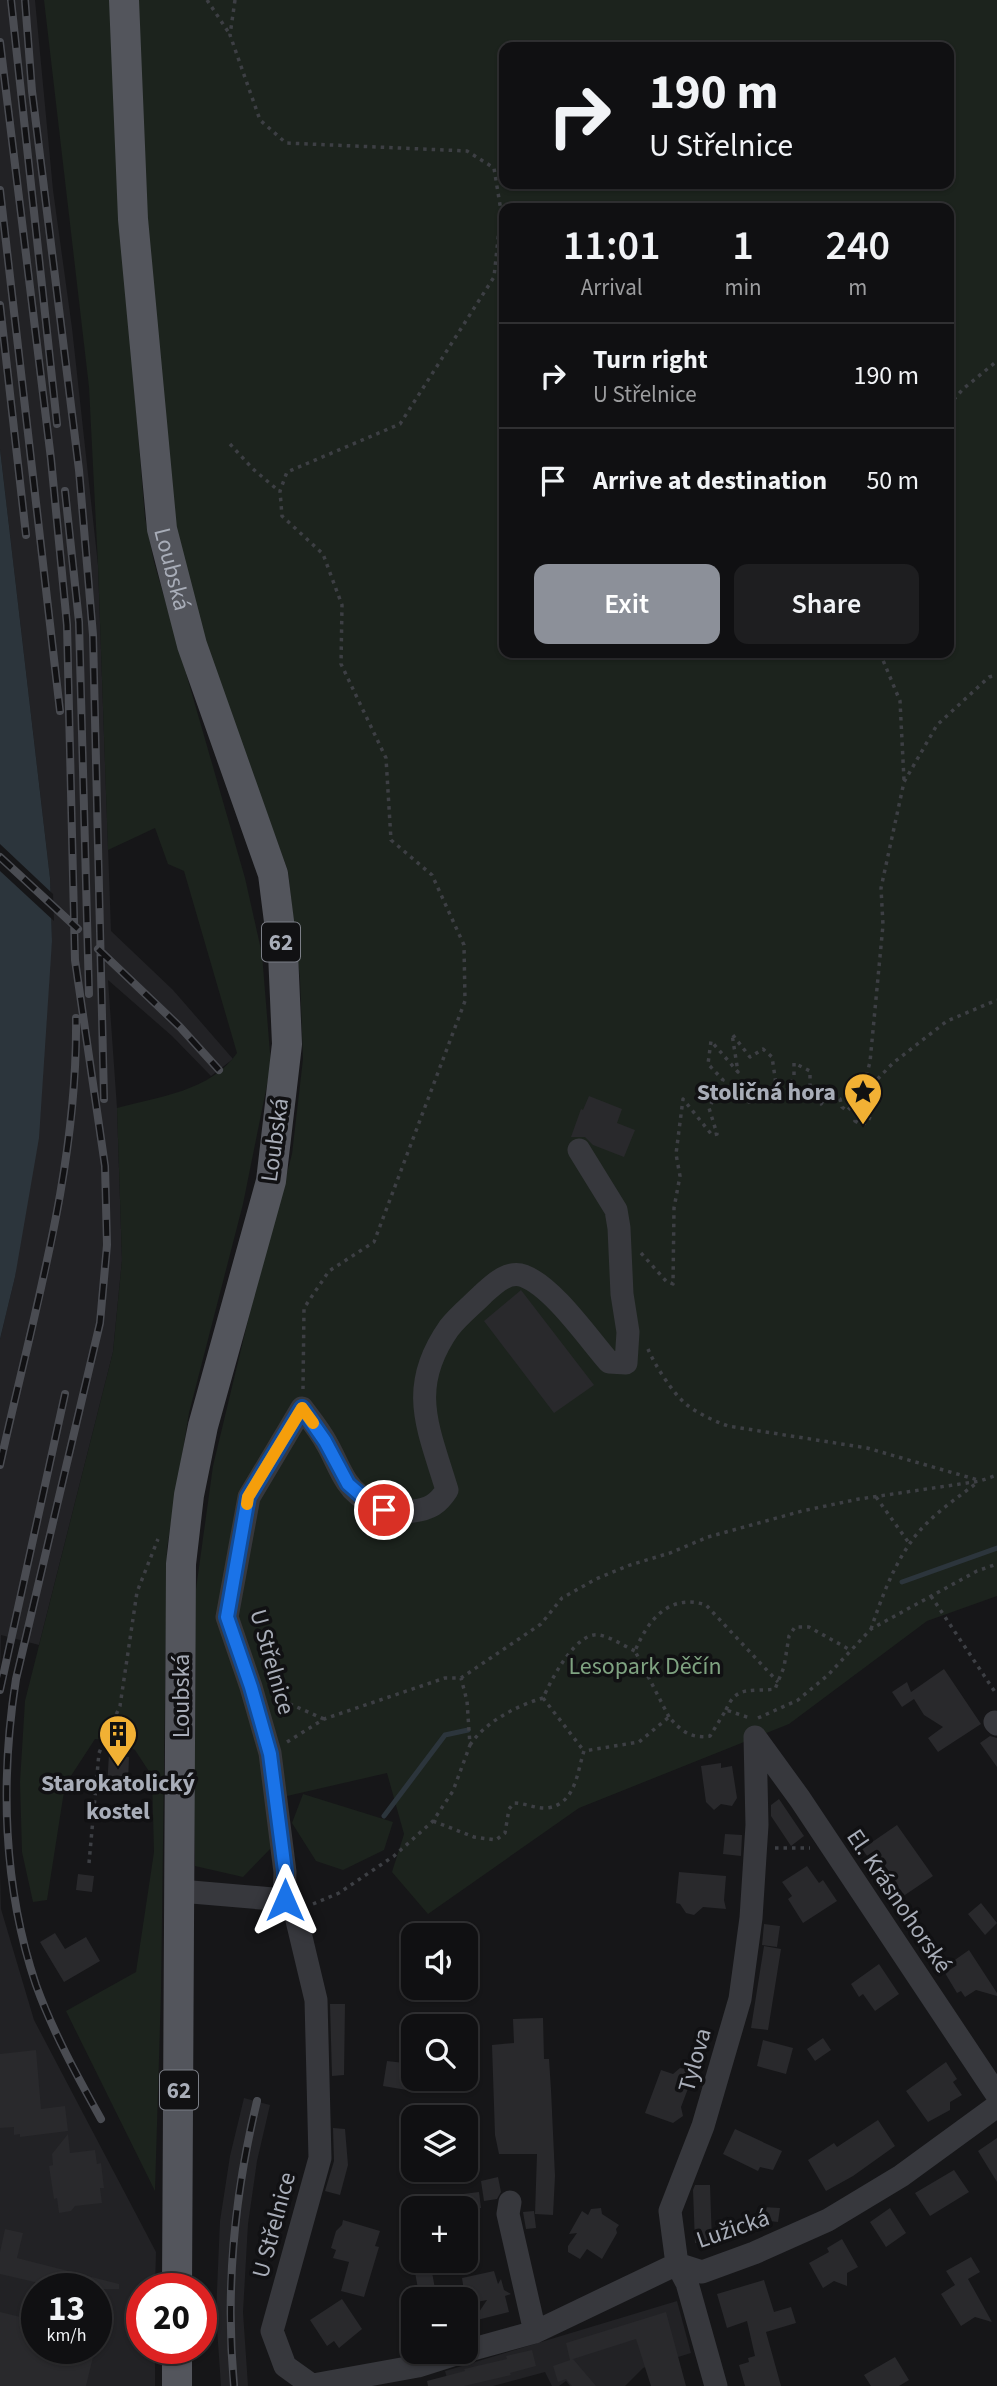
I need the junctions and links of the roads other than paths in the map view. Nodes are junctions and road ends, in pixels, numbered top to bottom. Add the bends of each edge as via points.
1 (124, 0) edge
2 (579, 1150) dead end
3 (755, 1737) joint
4 (180, 1891) junction
5 (290, 1906) junction
6 (997, 2095) edge
7 (997, 2106) edge
8 (510, 2202) dead end
9 (677, 2264) junction
10 (177, 2273) edge
11 (535, 2332) junction
12 (478, 2347) edge
13 (177, 2364) edge
14 (424, 2364) edge
15 (177, 2386) edge
16 (313, 2386) edge
17 (716, 2386) edge

1 - 4 main road, Loubská / 62 via 133,219 162,529 192,645 273,874 287,1044 271,1181 203,1426 189,1494 181,1564
2 - 5 street, U Střelnice via 616,1210 628,1332 626,1363 609,1362 542,1284 521,1274 506,1276 451,1327 429,1361 423,1395 447,1490 440,1501 410,1512 384,1510 364,1498 348,1484 302,1408 248,1497 227,1617 270,1754
3 - 6 street, El. Krásnohorské
3 - 9 street, Tylova via 755,1849 740,1999 703,2126 670,2211
4 - 5 street
4 - 10 main road, Loubská / 62
5 - 16 street, U Střelnice via 316,2000 320,2158 272,2331 285,2366
7 - 9 street, Lužická via 901,2176 828,2220 702,2272
8 - 11 street
9 - 11 street, Lužická
9 - 17 street, Tylova via 687,2283
11 - 12 street, Lužická
13 - 15 main road
14 - 16 street, Lužická

